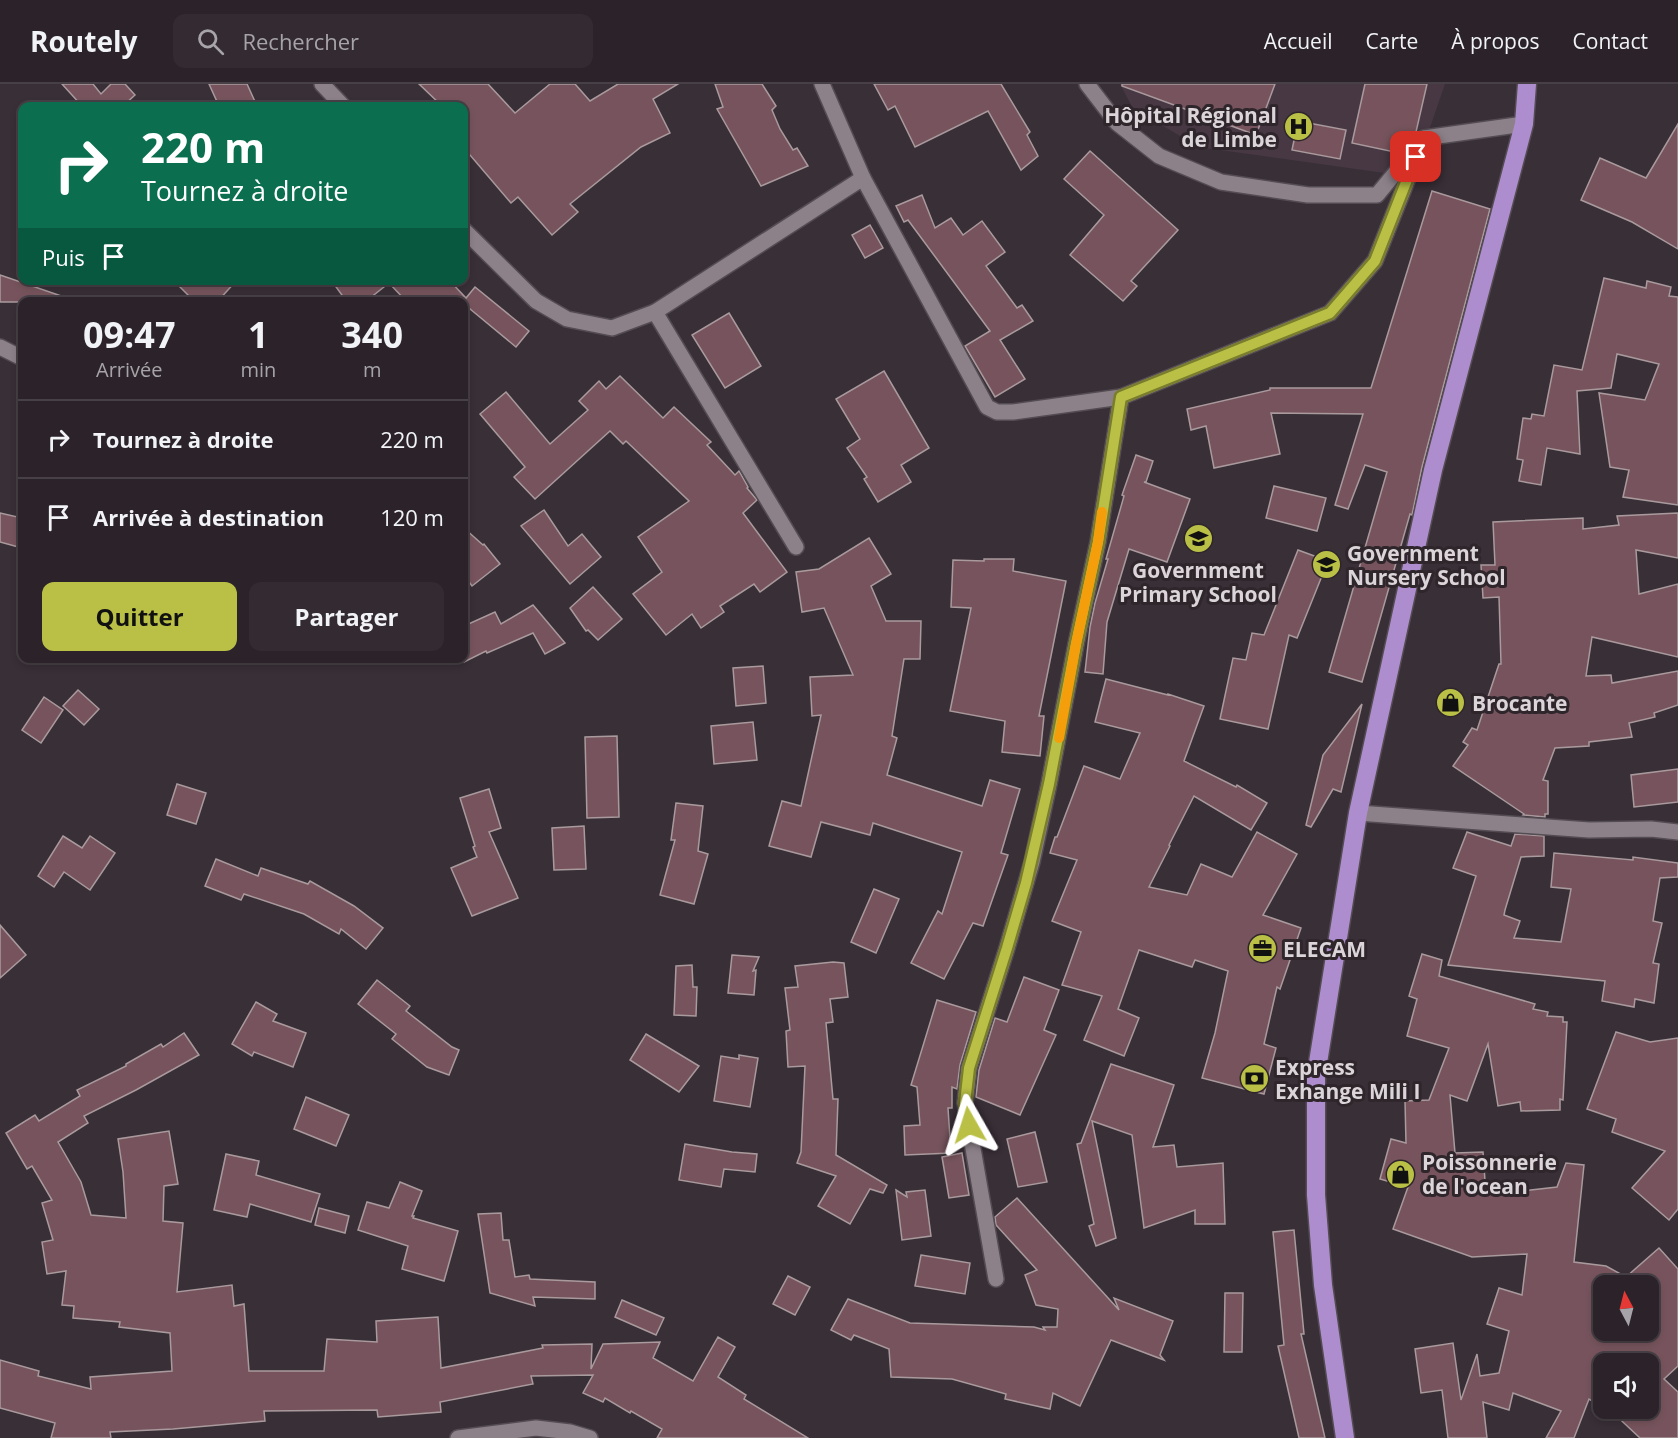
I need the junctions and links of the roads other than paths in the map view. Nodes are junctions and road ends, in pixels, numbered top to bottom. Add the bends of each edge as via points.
1 (322, 84) edge
2 (822, 84) edge
3 (1087, 84) edge
4 (1527, 84) edge
5 (339, 102) edge
6 (1524, 124) junction
7 (1424, 138) junction
8 (863, 178) junction
9 (468, 234) edge
10 (655, 312) junction
11 (0, 347) edge
12 (18, 356) edge
13 (1121, 397) junction
14 (796, 547) dead end
15 (1358, 813) junction
16 (1678, 832) edge
17 (996, 1279) dead end
18 (458, 1438) edge
19 (590, 1438) edge
20 (1345, 1438) edge

1 - 5 street
2 - 8 street
3 - 7 street via 1117,123 1159,156 1221,182 1308,195 1377,195
4 - 6 highway
6 - 7 street
6 - 15 highway via 1432,470
7 - 13 street via 1375,261 1330,313
8 - 10 street
8 - 13 street via 987,407 997,412 1013,412
9 - 10 street via 536,301 567,319 612,328
10 - 14 street
11 - 12 street
13 - 17 street via 1098,542 1049,784 1026,883 969,1068 965,1103
15 - 16 street via 1589,830
15 - 20 highway via 1316,1075 1316,1195 1323,1285
18 - 19 street via 536,1428

